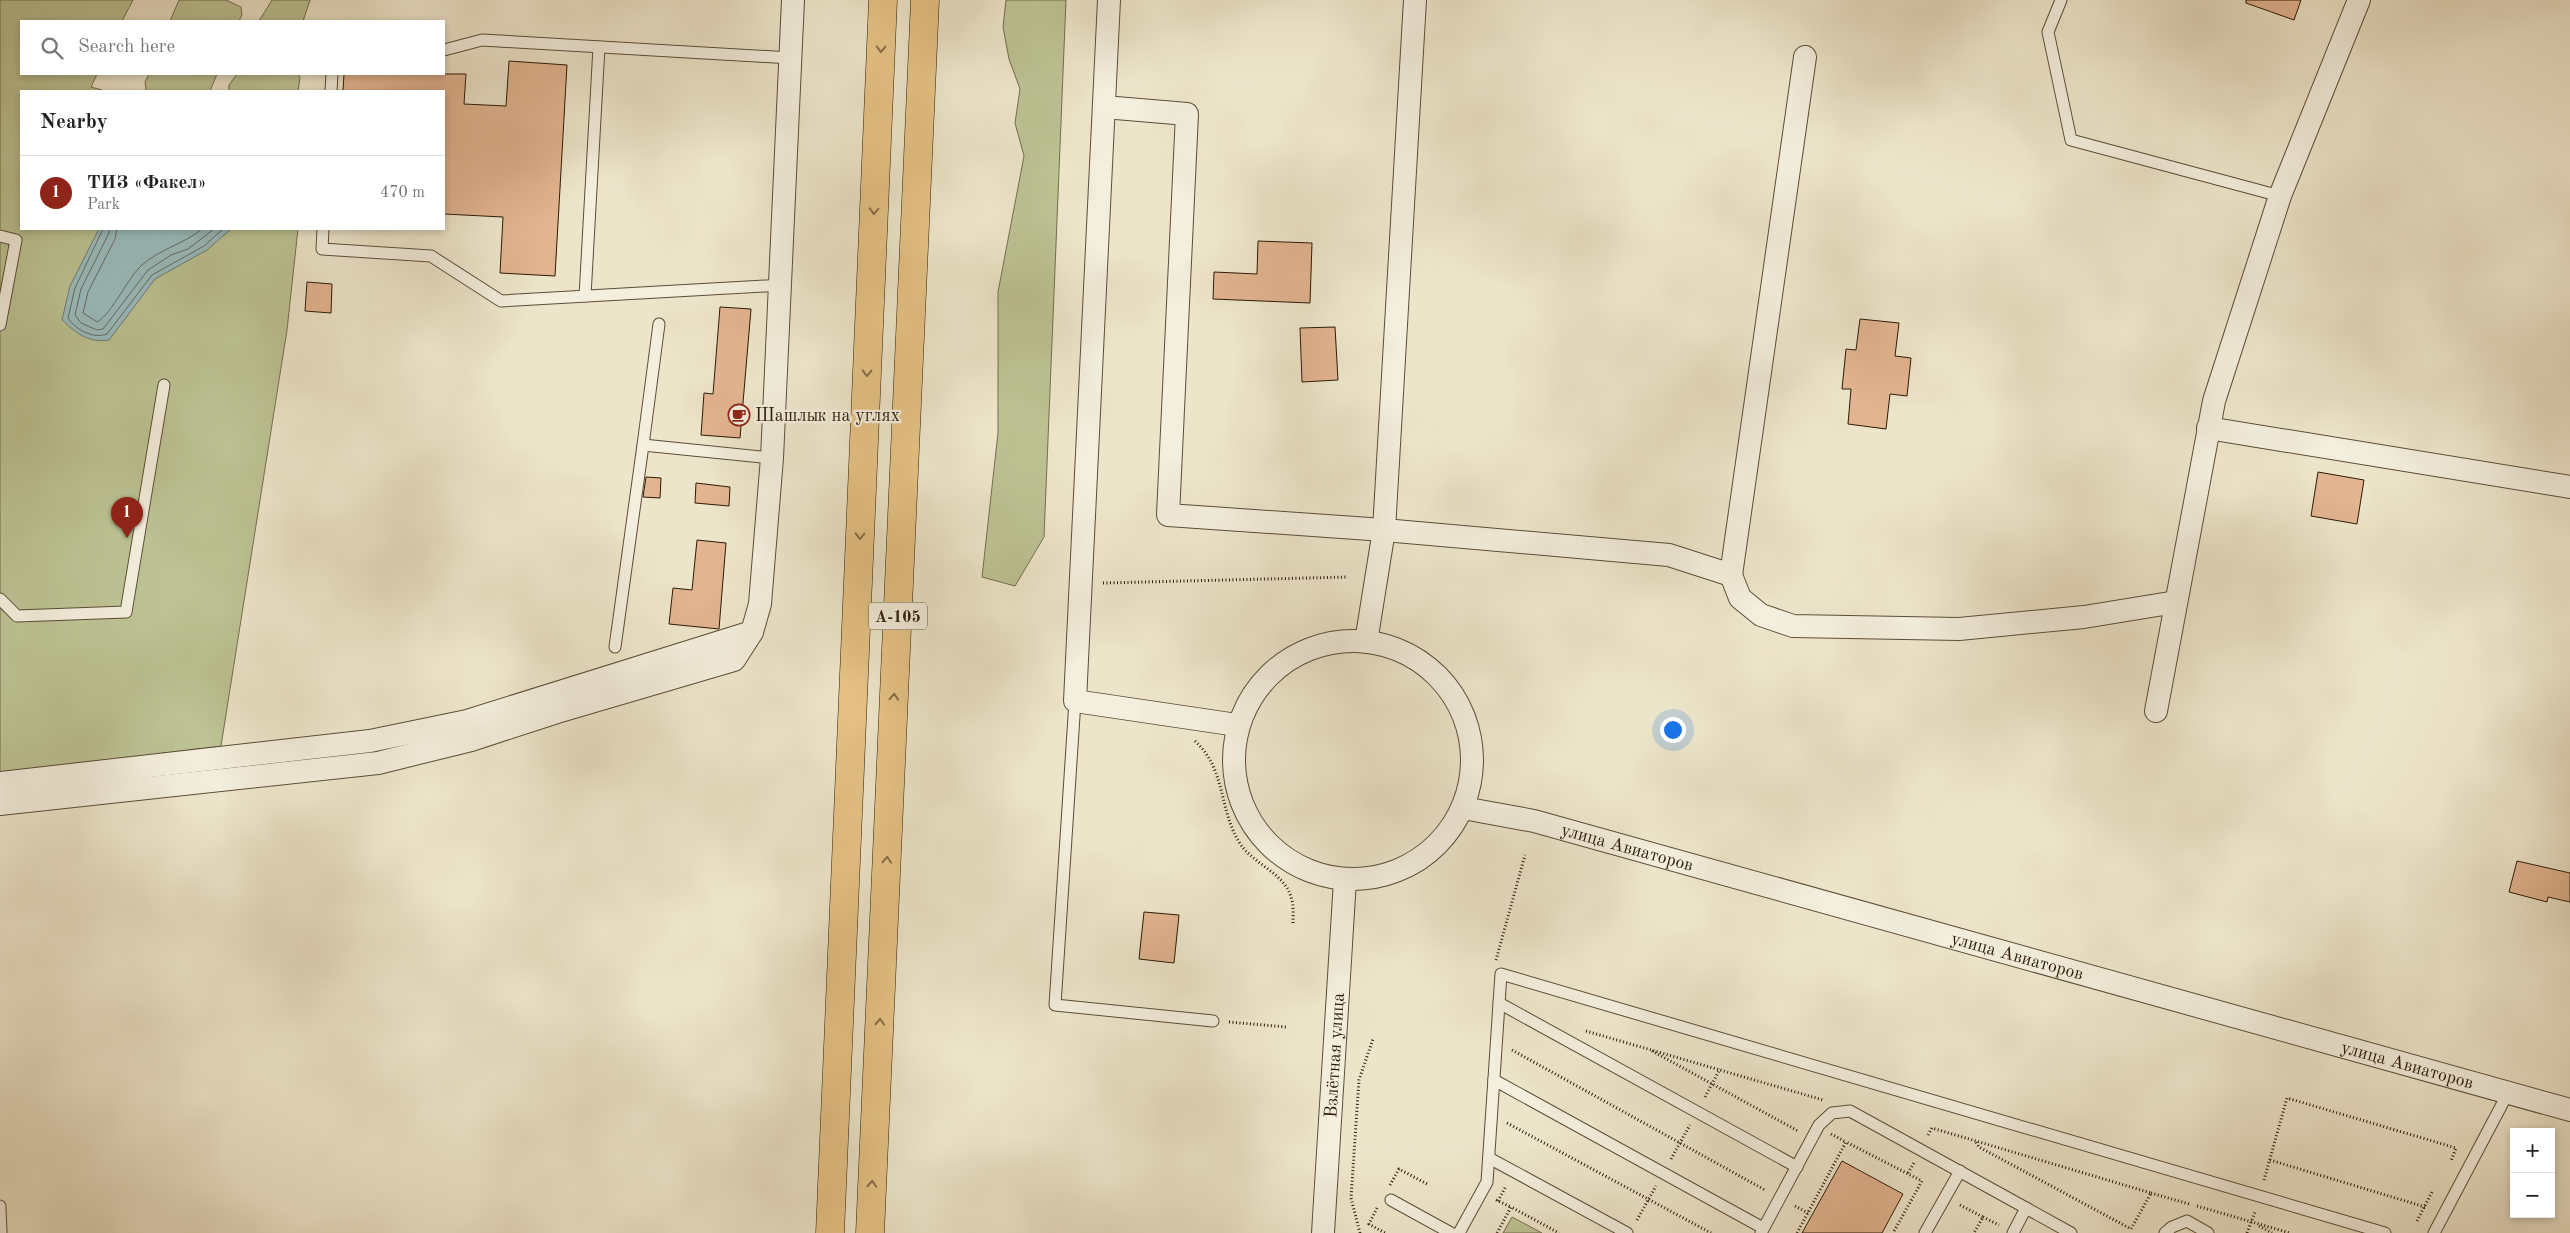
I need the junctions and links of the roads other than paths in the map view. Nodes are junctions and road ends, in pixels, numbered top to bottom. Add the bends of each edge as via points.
1 (793, 0) edge
2 (883, 0) edge
3 (925, 0) edge
4 (1109, 0) edge
5 (1415, 0) edge
6 (2061, 0) edge
7 (2359, 0) edge
8 (599, 47) junction
9 (445, 50) edge
10 (1806, 57) dead end
11 (791, 58) junction
12 (332, 75) edge
13 (331, 90) edge
14 (1104, 107) junction
15 (2280, 196) junction
16 (323, 230) edge
17 (0, 236) edge
18 (782, 284) junction
19 (585, 296) junction
20 (659, 324) dead end
21 (0, 325) edge
22 (164, 385) dead end
23 (2208, 428) junction
24 (643, 445) junction
25 (772, 458) junction
26 (2570, 487) edge
27 (1384, 530) junction
28 (1731, 575) junction
29 (0, 599) edge
30 (2176, 602) junction
31 (752, 632) junction
32 (1366, 642) junction
33 (615, 647) dead end
34 (1075, 701) junction
35 (2156, 711) dead end
36 (1237, 724) junction
37 (0, 783) edge
38 (0, 804) edge
39 (1463, 808) junction
40 (1345, 880) junction
41 (1499, 1003) junction
42 (1213, 1021) road end
43 (1494, 1080) junction
44 (2508, 1093) junction
45 (2570, 1110) edge
46 (1489, 1158) junction
47 (1796, 1167) junction
48 (1960, 1171) junction
49 (1391, 1200) dead end
50 (0, 1206) edge
51 (2026, 1208) junction
52 (1630, 1229) edge
53 (1762, 1230) edge
54 (1, 1233) edge
55 (830, 1233) edge
56 (870, 1233) edge
57 (1323, 1233) edge
58 (1451, 1233) edge
59 (1459, 1233) edge
60 (1925, 1233) edge
61 (2013, 1233) edge
62 (2071, 1233) edge
63 (2165, 1233) edge
64 (2208, 1233) edge
65 (2385, 1233) edge
66 (2434, 1233) edge

1 - 11 street
2 -> 55 highway, А-105
56 -> 3 highway, А-105
4 - 14 street
5 - 27 street
6 - 15 lane via 2048,32 2071,140
7 - 15 street
8 - 9 lane via 482,40
8 - 11 lane
8 - 19 lane
10 - 28 street
11 - 18 street
12 - 13 lane
14 - 27 street via 1187,114 1168,515
14 - 34 street
15 - 23 street
16 - 19 lane via 322,249 431,256 500,301
17 - 21 lane via 16,240
18 - 19 lane
18 - 25 street
20 - 24 lane
22 - 29 lane via 126,612 18,616
23 - 26 street
23 - 30 street
24 - 25 lane
24 - 33 lane
25 - 31 street via 760,604
27 - 28 street via 1669,555
27 - 32 street
28 - 30 street via 1740,598 1761,614 1793,626 1959,629 2084,617
30 - 35 street
31 - 37 street via 467,721 370,741
31 - 38 street via 734,660 471,740 378,763
32 - 36 street via 1346,639 1299,652 1260,682
32 - 39 street via 1394,646 1436,672 1464,712 1474,760
34 - 36 street
34 - 42 lane via 1055,1006
36 - 40 street via 1233,767 1243,809 1268,844 1303,869
39 - 40 street via 1435,848 1393,873
39 - 44 street, улица Авиаторов via 1534,821
40 - 57 street, Взлётная улица
41 - 43 lane
41 - 47 lane
41 - 65 lane via 1501,974
43 - 46 lane
43 - 53 lane
44 - 45 street, улица Авиаторов
44 - 66 lane
46 - 52 lane
46 - 59 lane via 1487,1182
47 - 48 lane via 1818,1128 1832,1113 1850,1111
47 - 53 lane
48 - 51 lane
48 - 60 lane
49 - 58 lane
50 - 54 lane
51 - 61 lane
51 - 62 lane
63 - 64 lane via 2186,1221

